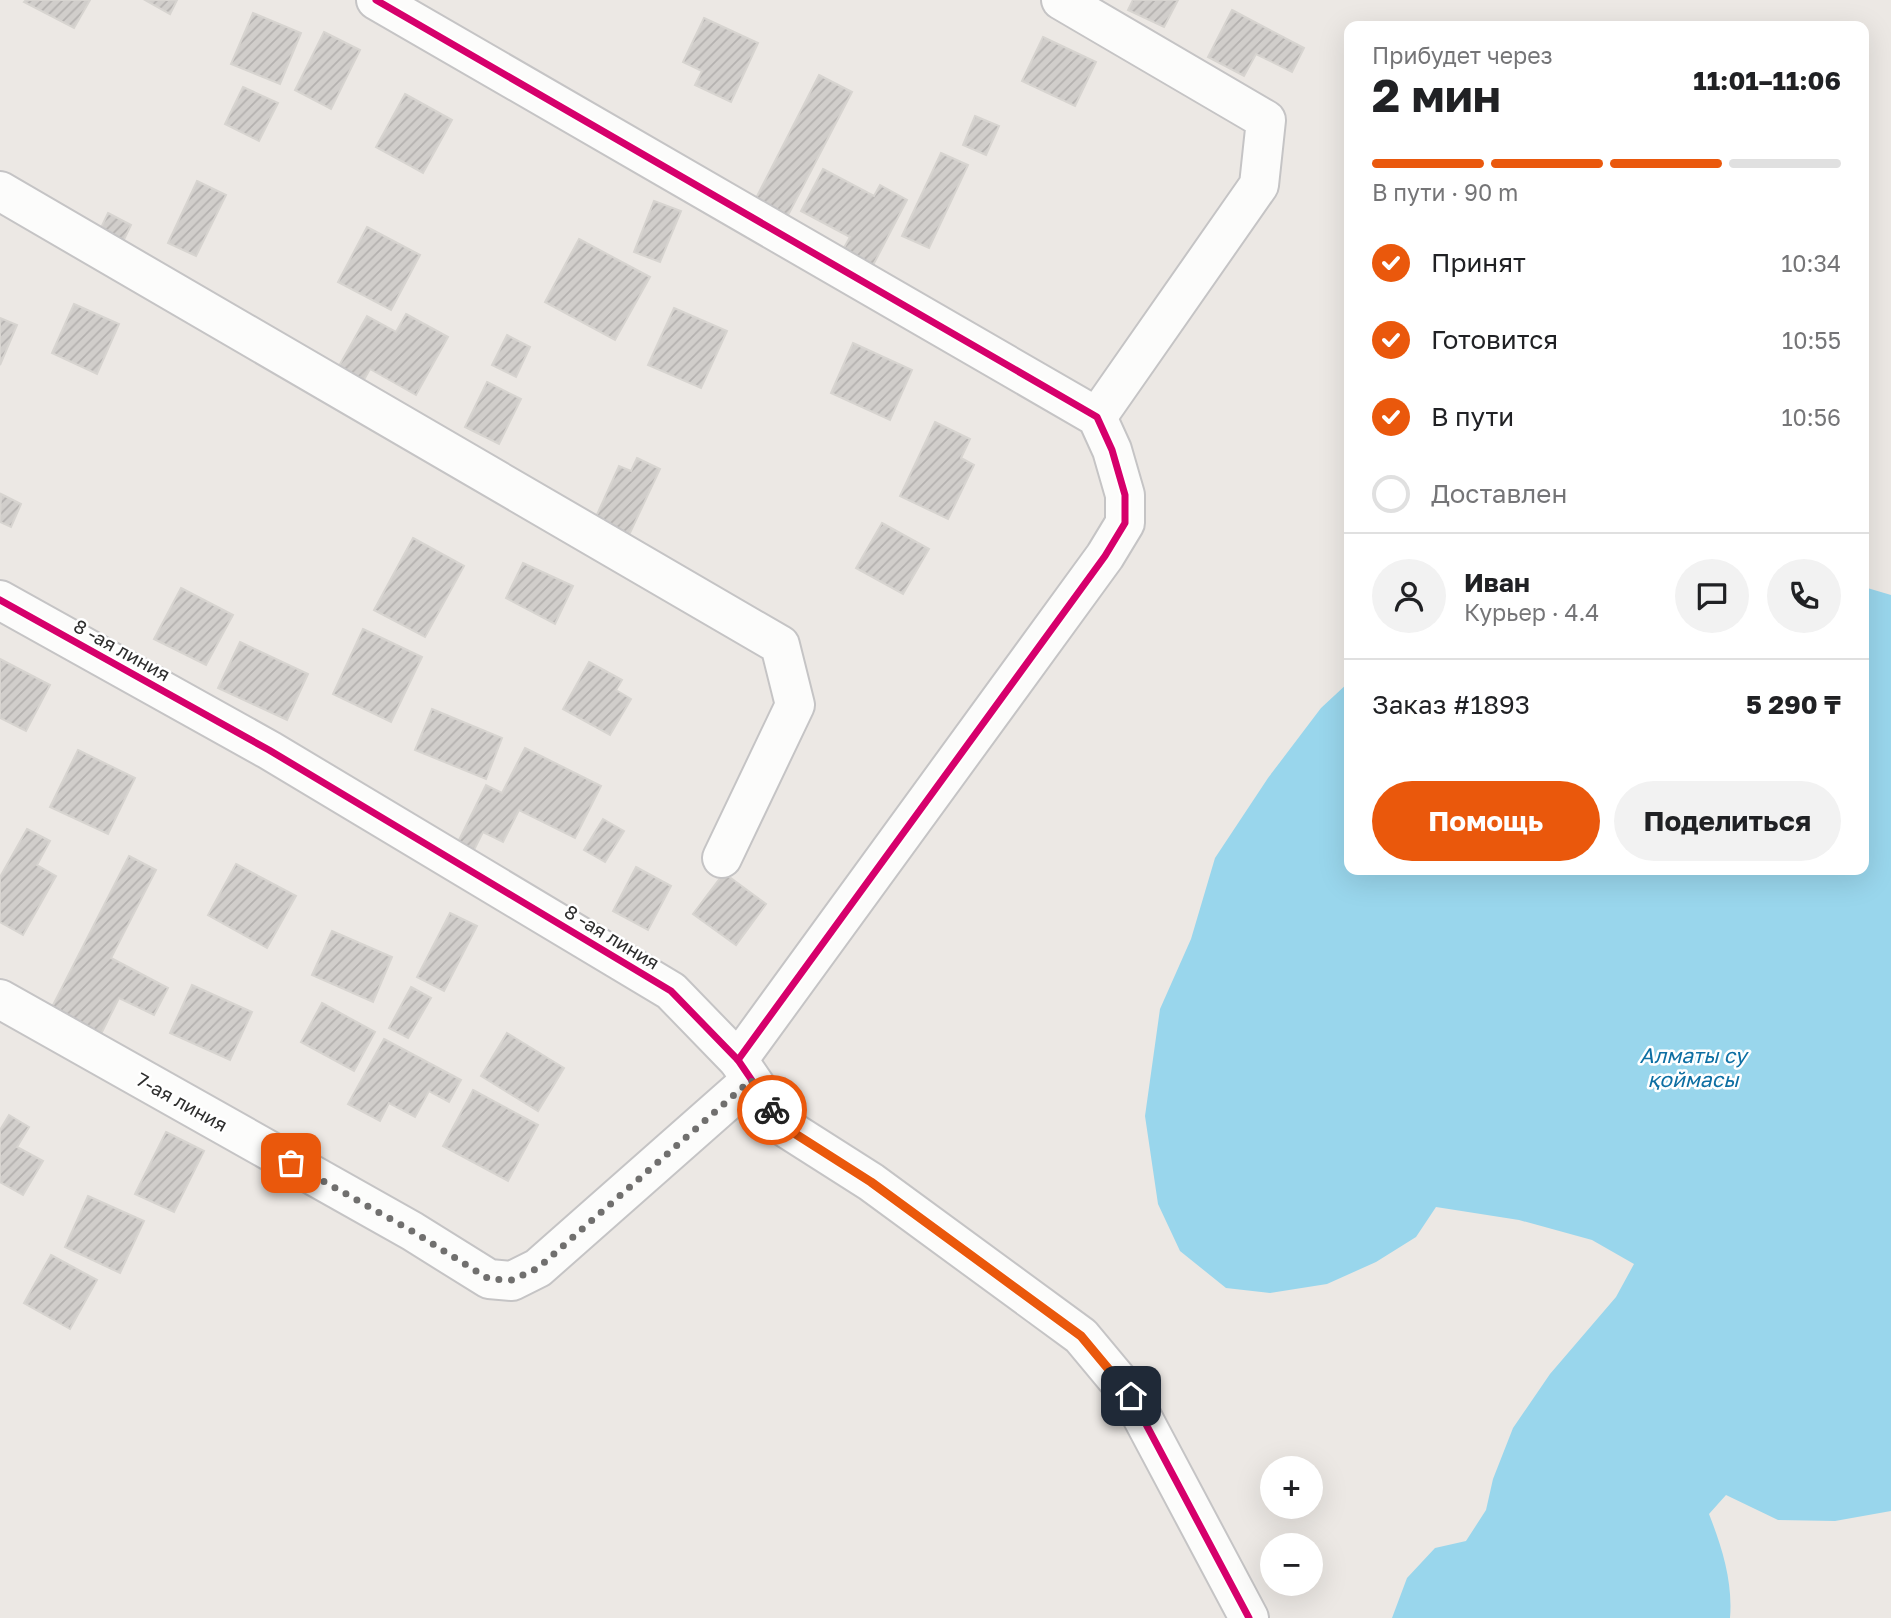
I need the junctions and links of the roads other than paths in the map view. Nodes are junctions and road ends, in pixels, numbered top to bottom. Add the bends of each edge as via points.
1 (376, 0) edge
2 (1061, 0) edge
3 (0, 191) edge
4 (1097, 417) junction
5 (0, 600) edge
6 (722, 858) dead end
7 (0, 999) edge
8 (744, 1070) junction
9 (1249, 1618) edge

1 - 4 street
2 - 4 street via 1266,120 1259,185
3 - 6 street via 780,645 795,705
4 - 8 street via 1125,495 1125,523
5 - 8 street, 8 -ая линия via 268,750 671,990
7 - 8 street, 7-ая линия via 489,1279 512,1280 538,1268
8 - 9 street, 8 -ая линия via 783,1126 871,1182 1081,1336 1131,1396

